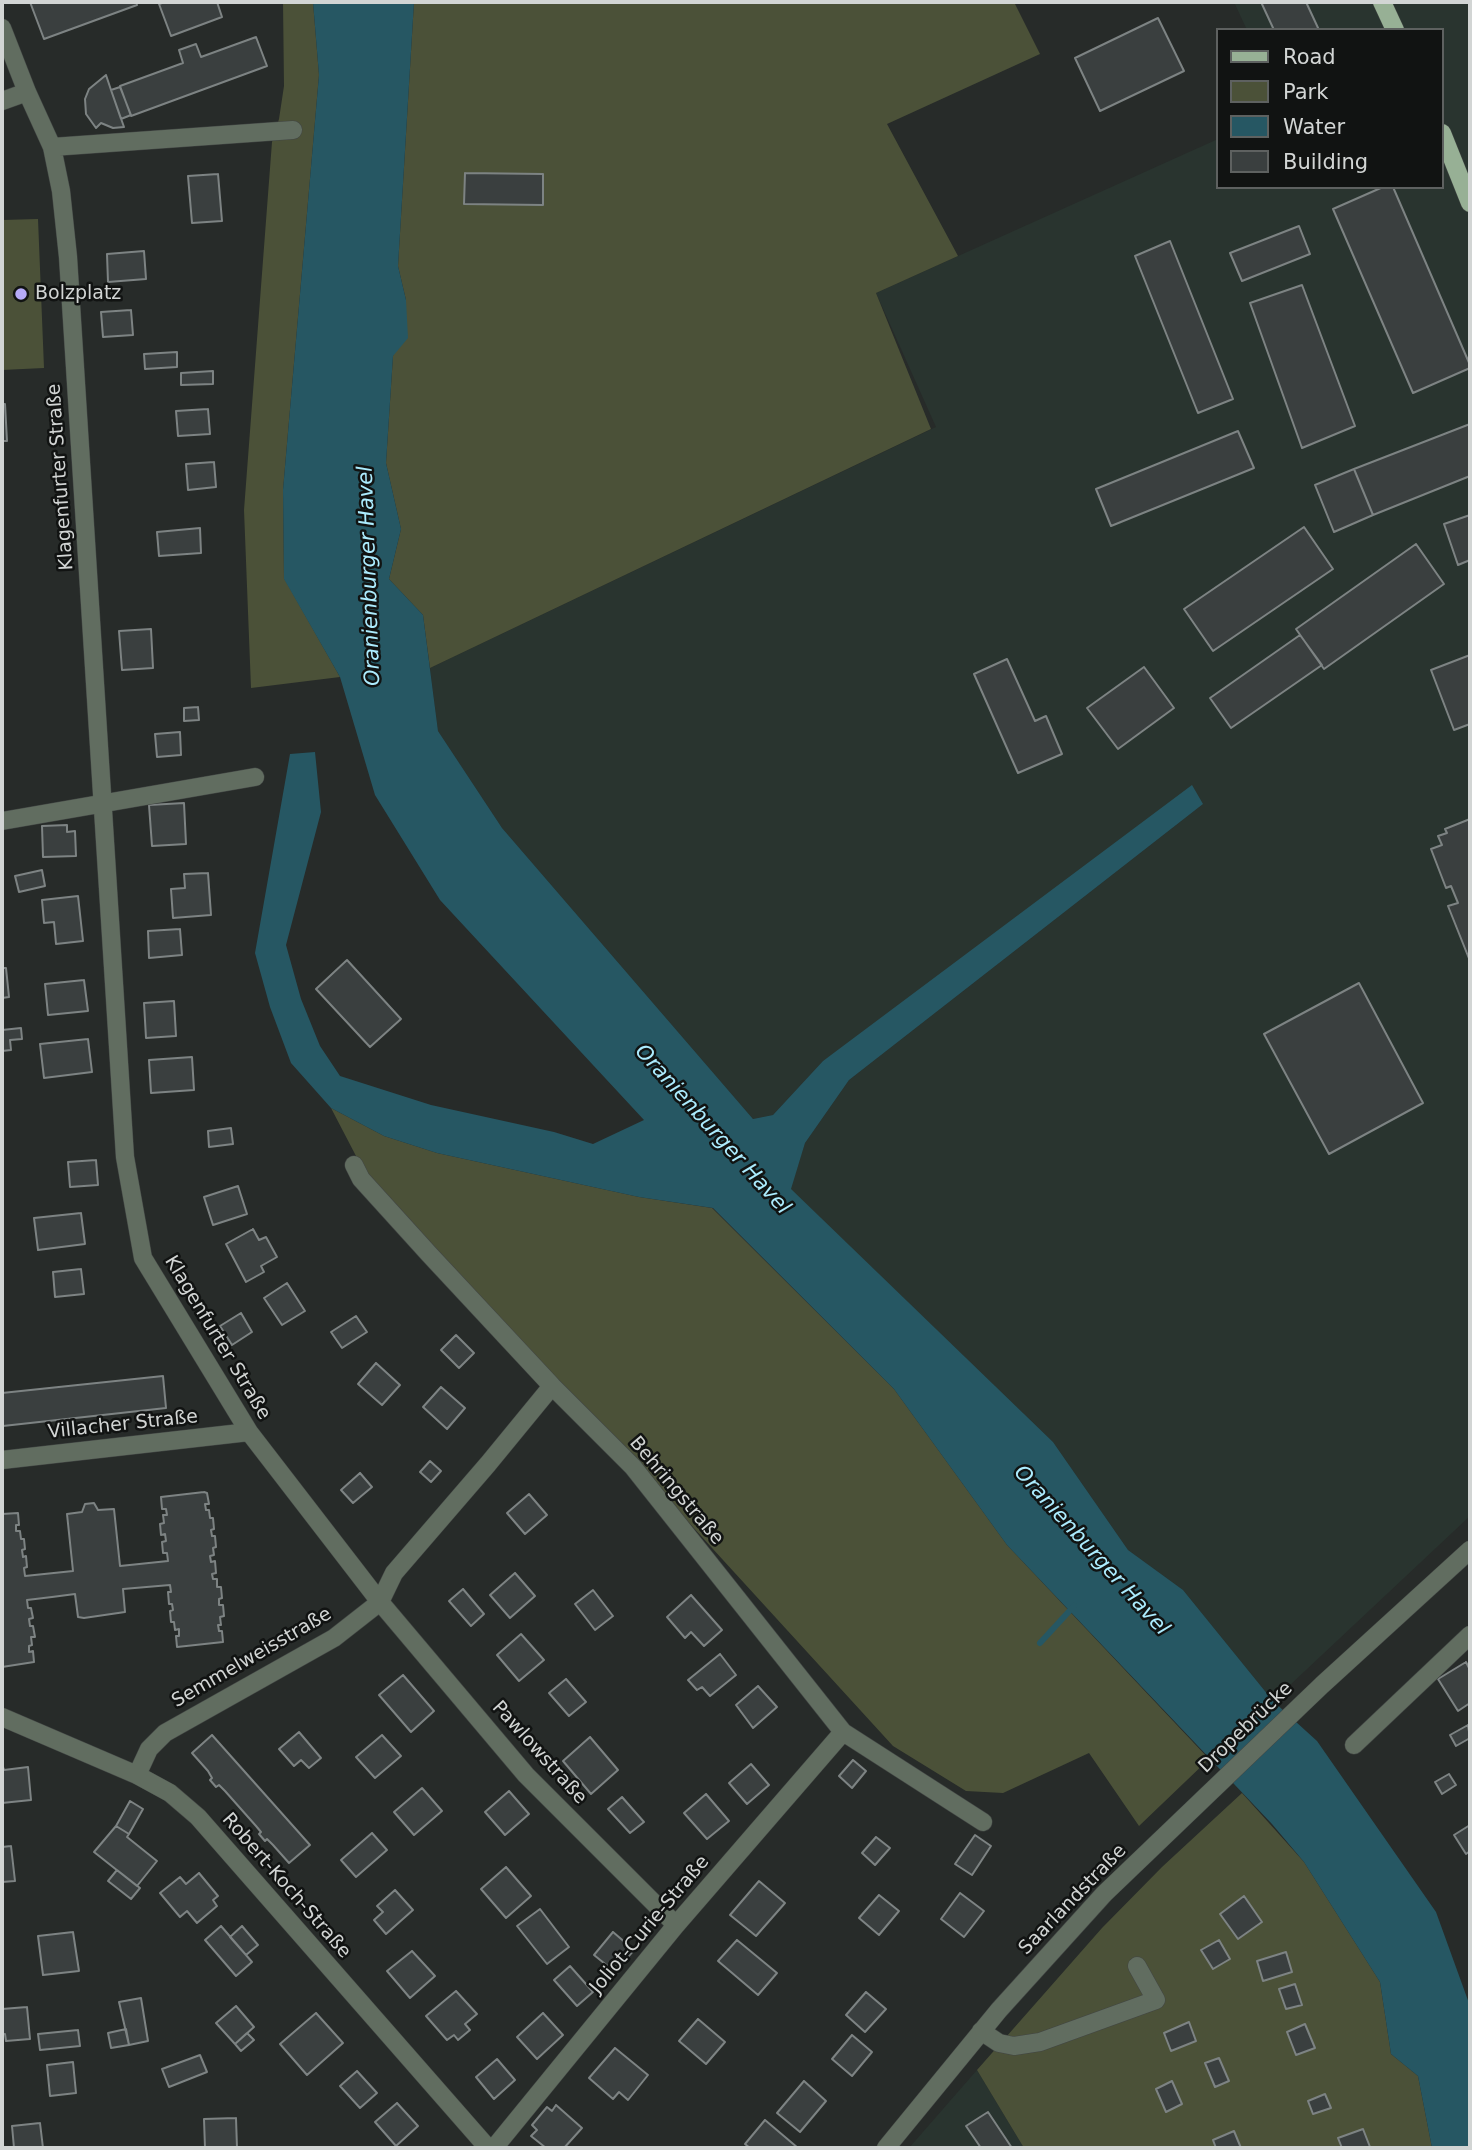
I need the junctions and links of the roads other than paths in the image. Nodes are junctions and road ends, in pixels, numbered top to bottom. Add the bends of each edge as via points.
1 (1382, 2) edge
2 (2, 28) edge
3 (1394, 28) edge
4 (26, 92) junction
5 (2, 101) edge
6 (293, 130) dead end
7 (1444, 138) edge
8 (52, 147) junction
9 (1470, 203) edge
10 (255, 777) dead end
11 (103, 804) junction
12 (2, 821) edge
13 (354, 1165) dead end
14 (552, 1386) junction
15 (249, 1433) junction
16 (2, 1460) edge
17 (1470, 1550) edge
18 (380, 1602) junction
19 (1470, 1635) edge
20 (2, 1717) edge
21 (842, 1732) junction
22 (1354, 1745) dead end
23 (137, 1775) junction
24 (1199, 1802) joint
25 (983, 1822) dead end
26 (676, 1925) junction
27 (1138, 1966) dead end
28 (981, 2031) junction
29 (491, 2148) edge
30 (886, 2148) edge

1 - 3 main road
2 - 4 street, Klagenfurter Straße
4 - 5 street
4 - 8 street, Klagenfurter Straße
6 - 8 street
7 - 9 main road
8 - 11 street, Klagenfurter Straße via 68,257
10 - 11 street
11 - 12 street
11 - 15 street, Klagenfurter Straße via 125,1157 143,1258
13 - 14 street, Behringstraße via 361,1179
14 - 18 street, Semmelweisstraße via 394,1573
14 - 21 street, Behringstraße via 633,1467
15 - 16 street, Villacher Straße
15 - 18 street, Klagenfurter Straße
17 - 24 street, Dropebrücke
18 - 23 street, Semmelweisstraße via 334,1638 166,1733 149,1749
18 - 26 street, Pawlowstraße via 526,1774
19 - 22 street
20 - 23 street, Robert-Koch-Straße
21 - 25 street, Behringstraße
21 - 26 street, Joliot-Curie-Straße
23 - 29 street, Robert-Koch-Straße via 170,1793 198,1817
24 - 28 street, Saarlandstraße via 1104,1894
26 - 29 street, Joliot-Curie-Straße
27 - 28 street via 1156,2000 1040,2042 1014,2046
28 - 30 street, Saarlandstraße

